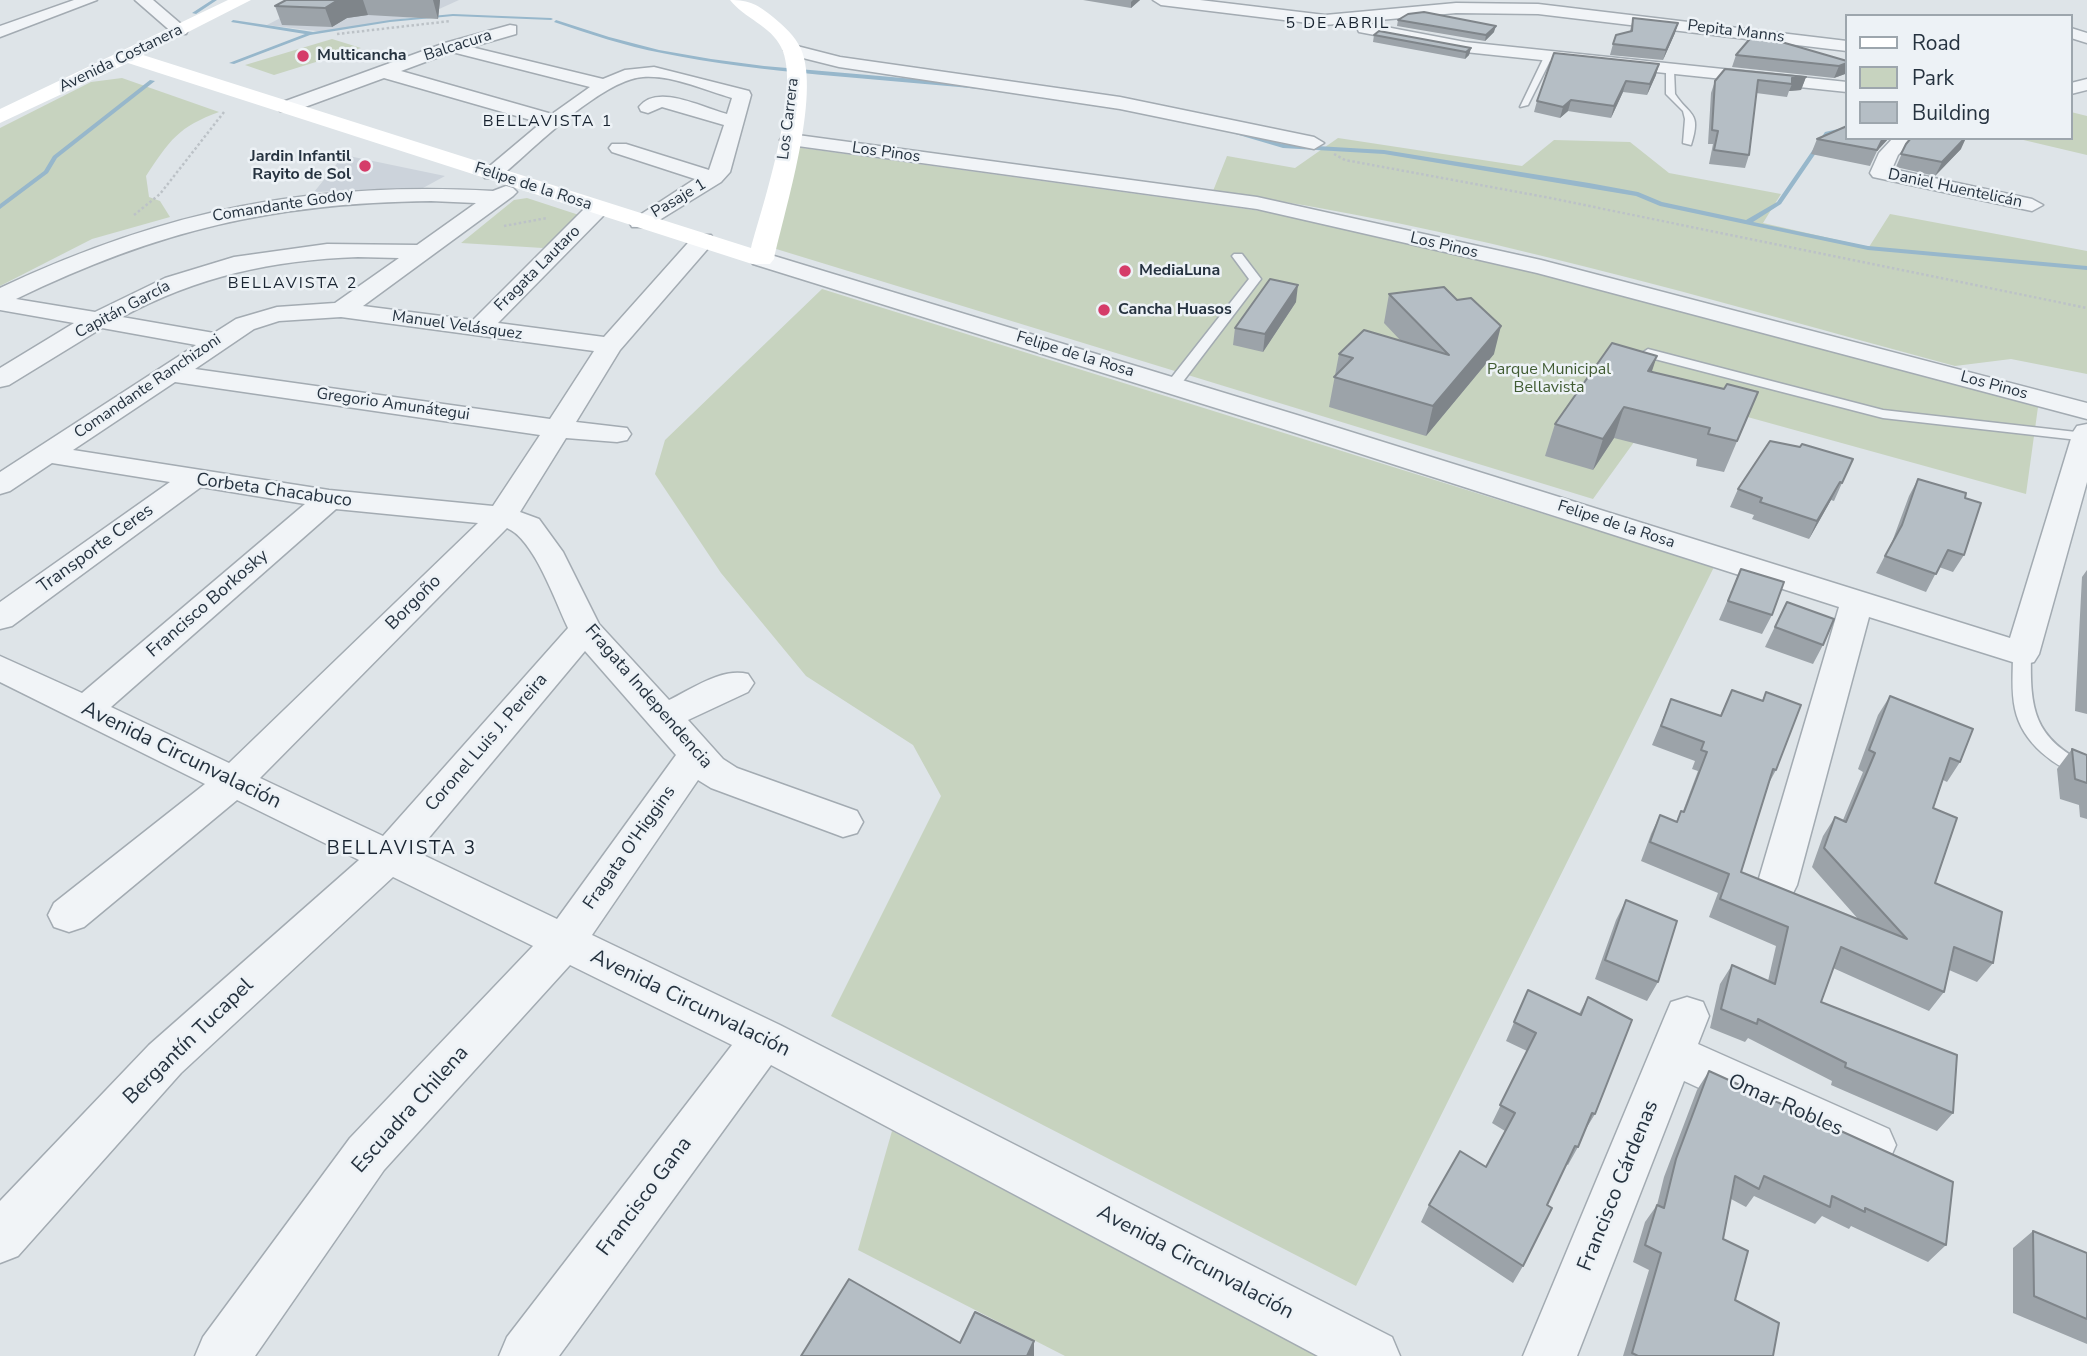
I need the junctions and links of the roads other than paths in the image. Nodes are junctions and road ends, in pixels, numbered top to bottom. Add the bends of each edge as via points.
1 (89, 0) edge
2 (143, 0) edge
3 (242, 0) edge
4 (739, 0) edge
5 (1161, 0) edge
6 (1210, 4) edge
7 (1325, 20) junction
8 (180, 30) junction
9 (510, 30) road end
10 (0, 32) edge
11 (1744, 34) junction
12 (1846, 46) edge
13 (451, 47) junction
14 (127, 56) junction
15 (1548, 57) junction
16 (795, 62) junction
17 (1670, 70) junction
18 (383, 72) junction
19 (1717, 75) junction
20 (604, 85) junction
21 (1846, 87) edge
22 (1523, 105) dead end
23 (287, 107) junction
24 (648, 107) dead end
25 (0, 117) edge
26 (556, 121) junction
27 (733, 122) junction
28 (790, 140) junction
29 (1903, 140) edge
30 (1688, 143) dead end
31 (1322, 147) road end
32 (619, 148) dead end
33 (492, 174) junction
34 (714, 178) junction
35 (519, 183) junction
36 (496, 198) junction
37 (2032, 205) dead end
38 (598, 208) junction
39 (640, 222) junction
40 (703, 240) junction
41 (421, 252) junction
42 (1238, 256) dead end
43 (761, 259) junction
44 (0, 297) edge
45 (0, 303) edge
46 (341, 310) junction
47 (304, 311) joint
48 (100, 320) junction
49 (478, 329) junction
50 (217, 341) junction
51 (610, 346) junction
52 (1648, 353) edge
53 (169, 373) junction
54 (0, 379) edge
55 (1173, 385) junction
56 (2087, 426) edge
57 (558, 429) junction
58 (617, 433) dead end
59 (47, 454) junction
60 (192, 480) junction
61 (0, 485) edge
62 (329, 499) junction
63 (502, 516) junction
64 (1857, 602) junction
65 (0, 618) edge
66 (585, 629) junction
67 (2022, 654) junction
68 (0, 668) edge
69 (736, 683) dead end
70 (86, 709) junction
71 (663, 717) junction
72 (696, 754) junction
73 (2087, 771) edge
74 (233, 782) junction
75 (843, 822) dead end
76 (389, 857) junction
77 (1777, 885) edge
78 (69, 915) dead end
79 (564, 942) junction
80 (1679, 1035) joint
81 (764, 1039) junction
82 (1911, 1163) edge
83 (0, 1238) edge
84 (222, 1356) edge
85 (526, 1356) edge
86 (1373, 1356) edge
87 (1550, 1356) edge

1 - 10 street
2 - 8 street
3 - 8 street, Avenida Costanera
4 - 16 street via 758,13
5 - 6 street, Pepita Manns
6 - 7 street, Pepita Manns
7 - 11 street, Pepita Manns via 1456,8 1538,9
7 - 15 street via 1465,47
8 - 14 street, Avenida Costanera
9 - 13 street, Balcacura
11 - 12 street, Pepita Manns
11 - 19 street
13 - 18 street, Balcacura
13 - 20 street
14 - 23 street, Felipe de la Rosa
14 - 25 street, Avenida Costanera
15 - 17 street
15 - 22 lane
16 - 28 street, Los Carrera
16 - 31 street via 839,62 1108,101
17 - 19 street
17 - 30 lane via 1668,93 1687,110 1690,119
18 - 23 street, Balcacura
18 - 26 street
19 - 21 street
20 - 26 street
20 - 27 street, Pasaje 1 via 642,72 742,95
23 - 33 street, Felipe de la Rosa
24 - 27 street via 660,101
26 - 33 street
27 - 34 street, Pasaje 1 via 723,166
28 - 43 street, Los Carrera
28 - 56 street, Los Pinos via 1257,203 1541,267
29 - 37 street, Daniel Huentelicán via 1889,153 1880,173
32 - 34 street
33 - 35 street, Felipe de la Rosa
34 - 39 street, Pasaje 1
35 - 36 street
35 - 38 street, Felipe de la Rosa
36 - 41 street
36 - 44 street, Comandante Godoy via 436,193 358,195 195,220 95,251
38 - 39 street, Felipe de la Rosa
38 - 49 street, Fragata Lautaro
39 - 40 street, Felipe de la Rosa
40 - 43 street, Felipe de la Rosa
40 - 51 street, Borgoño
41 - 46 street
41 - 48 street, Capitán García via 330,249 255,260 172,283
42 - 55 lane via 1255,279
43 - 55 street, Felipe de la Rosa
45 - 48 street
46 - 47 street, Manuel Velásquez
46 - 49 street, Manuel Velásquez
47 - 50 street, Comandante Ranchizoni via 260,318
48 - 50 street
48 - 54 street, Capitán García
49 - 51 street, Manuel Velásquez
50 - 53 street, Comandante Ranchizoni
51 - 57 street, Borgoño
52 - 56 lane via 1883,414
53 - 57 street, Gregorio Amunátegui
53 - 59 street, Comandante Ranchizoni
55 - 64 street, Felipe de la Rosa
56 - 67 street
57 - 58 street, Gregorio Amunátegui
57 - 63 street, Borgoño
59 - 60 street, Corbeta Chacabuco
59 - 61 street, Comandante Ranchizoni
60 - 62 street, Corbeta Chacabuco
60 - 65 street, Transporte Ceres
62 - 63 street, Corbeta Chacabuco
62 - 70 street, Francisco Borkosky
63 - 66 street, Fragata Independencia via 528,526 547,552
63 - 74 street, Borgoño
64 - 67 street, Felipe de la Rosa
64 - 77 street
66 - 71 street, Fragata Independencia
66 - 76 street, Coronel Luis J. Pereira
67 - 73 lane via 2022,709 2035,738 2074,767
68 - 70 street, Avenida Circunvalación
69 - 71 street
70 - 74 street, Avenida Circunvalación
71 - 72 street, Fragata Independencia
72 - 75 street, Fragata Independencia via 724,778
72 - 79 street, Fragata O'Higgins
74 - 76 street, Avenida Circunvalación
74 - 78 street, Borgoño
76 - 79 street, Avenida Circunvalación
76 - 83 street, Bergantín Tucapel via 165,1059
79 - 81 street, Avenida Circunvalación
79 - 84 street, Escuadra Chilena via 368,1154
80 - 82 street, Omar Robles
80 - 87 street, Francisco Cárdenas
81 - 85 street, Francisco Gana
81 - 86 street, Avenida Circunvalación

